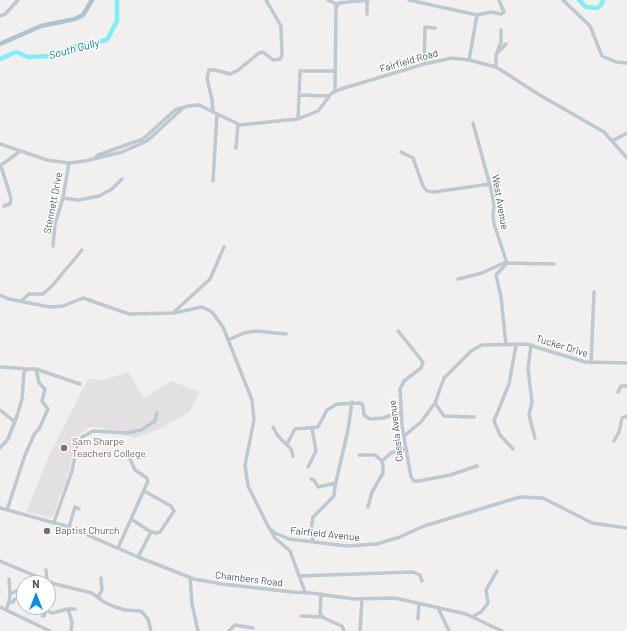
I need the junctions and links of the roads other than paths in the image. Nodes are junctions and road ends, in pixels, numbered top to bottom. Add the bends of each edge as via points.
1 (18, 0) edge
2 (92, 0) edge
3 (266, 0) edge
4 (328, 0) edge
5 (357, 0) edge
6 (368, 0) edge
7 (409, 0) edge
8 (499, 0) edge
9 (563, 0) edge
10 (352, 1) edge
11 (338, 5) junction
12 (367, 14) dead end
13 (477, 15) junction
14 (0, 16) edge
15 (435, 28) dead end
16 (501, 30) dead end
17 (0, 44) edge
18 (506, 44) dead end
19 (498, 52) junction
20 (469, 60) junction
21 (627, 63) edge
22 (424, 64) junction
23 (496, 67) junction
24 (334, 71) junction
25 (335, 92) junction
26 (300, 95) junction
27 (329, 96) junction
28 (213, 112) junction
29 (217, 114) junction
30 (298, 119) junction
31 (473, 123) dead end
32 (238, 124) junction
33 (626, 134) edge
34 (612, 141) junction
35 (0, 144) edge
36 (236, 148) dead end
37 (19, 152) junction
38 (401, 152) dead end
39 (627, 158) edge
40 (69, 162) junction
41 (1, 166) edge
42 (122, 179) dead end
43 (213, 181) dead end
44 (490, 184) junction
45 (63, 198) junction
46 (4, 206) dead end
47 (53, 246) dead end
48 (224, 246) dead end
49 (82, 250) dead end
50 (507, 263) junction
51 (554, 264) dead end
52 (458, 279) dead end
53 (594, 292) dead end
54 (0, 295) edge
55 (21, 301) junction
56 (174, 313) junction
57 (398, 331) dead end
58 (275, 333) junction
59 (286, 334) dead end
60 (281, 336) dead end
61 (228, 340) junction
62 (506, 345) junction
63 (516, 345) junction
64 (531, 345) junction
65 (591, 363) junction
66 (627, 363) edge
67 (0, 367) edge
68 (36, 369) junction
69 (28, 370) junction
70 (80, 384) dead end
71 (627, 386) edge
72 (618, 392) dead end
73 (352, 402) junction
74 (435, 403) junction
75 (0, 410) edge
76 (157, 413) dead end
77 (402, 416) junction
78 (627, 416) edge
79 (474, 417) dead end
80 (15, 422) junction
81 (273, 427) dead end
82 (312, 428) junction
83 (404, 436) junction
84 (534, 438) dead end
85 (614, 441) dead end
86 (287, 444) junction
87 (0, 448) edge
88 (405, 449) junction
89 (513, 449) dead end
90 (359, 455) dead end
91 (293, 456) dead end
92 (130, 459) dead end
93 (382, 461) junction
94 (477, 466) dead end
95 (308, 467) dead end
96 (311, 479) dead end
97 (336, 483) junction
98 (144, 491) junction
99 (368, 507) dead end
100 (0, 508) edge
101 (79, 509) dead end
102 (7, 510) junction
103 (131, 519) junction
104 (54, 522) junction
105 (69, 527) junction
106 (627, 528) edge
107 (271, 530) junction
108 (151, 532) junction
109 (313, 542) junction
110 (118, 548) junction
111 (138, 557) junction
112 (0, 561) edge
113 (46, 570) dead end
114 (497, 571) dead end
115 (35, 575) edge
116 (46, 575) edge
117 (299, 576) junction
118 (190, 577) junction
119 (101, 578) dead end
120 (9, 579) dead end
121 (422, 581) dead end
122 (56, 583) edge
123 (16, 591) edge
124 (305, 592) junction
125 (10, 594) junction
126 (321, 594) junction
127 (98, 597) junction
128 (362, 599) junction
129 (15, 600) dead end
130 (9, 602) junction
131 (419, 603) junction
132 (0, 608) edge
133 (438, 608) junction
134 (74, 609) dead end
135 (6, 610) junction
136 (68, 610) junction
137 (42, 616) dead end
138 (301, 616) dead end
139 (322, 617) junction
140 (472, 617) junction
141 (418, 619) dead end
142 (253, 628) dead end
143 (50, 631) edge
144 (71, 631) edge
145 (151, 631) edge
146 (198, 631) edge
147 (228, 631) edge
148 (344, 631) edge
149 (360, 631) edge
150 (449, 631) edge
151 (502, 631) edge

1 - 14 street
2 - 17 main road via 83,14 75,19 28,30
3 - 28 street via 281,26 282,56 273,60 263,52 259,53 237,72 230,74 209,70 207,78
4 - 11 street
5 - 6 street
5 - 10 street
6 - 12 street
7 - 13 street
8 - 13 street via 504,12 502,14 490,12
9 - 21 street via 590,26 602,56 616,62
10 - 11 street
11 - 24 street
13 - 20 street
15 - 22 street via 426,27
16 - 19 street
18 - 19 street
19 - 23 street
20 - 22 street, Fairfield Road via 445,59
20 - 23 street, Fairfield Road
22 - 25 street, Fairfield Road
23 - 34 street, Fairfield Road via 604,132
24 - 25 street
24 - 26 street via 300,71
25 - 27 street, Fairfield Road
26 - 27 street
26 - 30 street
27 - 30 street, Fairfield Road via 318,111
28 - 29 street, Fairfield Road
28 - 40 street, Fairfield Road via 199,105 175,110 143,139 98,155 94,159
29 - 32 street, Fairfield Road
29 - 43 street
30 - 32 street, Fairfield Road via 250,126
31 - 44 street, West Avenue
32 - 36 street
33 - 34 street
34 - 39 street, Fairfield Road
35 - 37 street, Fairfield Road
37 - 40 street, Fairfield Road via 47,160
37 - 41 street
38 - 44 street via 413,158 427,191
40 - 45 street, Stennett Drive
41 - 46 street via 11,198 10,204
42 - 45 street via 112,189 99,196 79,200
44 - 50 street, West Avenue via 494,224
45 - 47 street, Stennett Drive via 55,224
48 - 56 street via 210,279
49 - 55 street via 43,294 29,294
50 - 51 street
50 - 52 street
50 - 62 street via 496,275
53 - 65 street
54 - 55 street
55 - 56 street via 56,307 83,298 129,314
56 - 61 street via 207,308 223,327
57 - 77 street, Cassia Avenue via 423,362 421,368 401,384
58 - 59 street
58 - 60 street
58 - 61 street via 249,332
61 - 107 street via 252,400 254,420 245,465 248,486
62 - 63 street, Tucker Drive
62 - 74 street, Tucker Drive via 486,344 471,351 444,378
63 - 64 street, Tucker Drive
63 - 89 street via 509,384 494,421 500,435
64 - 65 street, Tucker Drive
64 - 84 street via 528,374 532,402 529,415
65 - 66 street, Tucker Drive
67 - 69 street
68 - 69 street
68 - 70 street
68 - 102 street via 39,383 45,389 42,401 48,409 25,455
69 - 80 street via 24,372 22,399
71 - 72 street via 621,386
73 - 77 street via 361,403 364,415 370,419 398,413
73 - 82 street via 333,405 323,415 318,427
73 - 97 street
74 - 79 street via 444,416
74 - 83 street, Tucker Drive via 421,422
75 - 80 street
76 - 104 street via 155,421 141,430 127,433 93,431 82,437
77 - 83 street, Cassia Avenue
78 - 85 street via 622,417
80 - 87 street via 8,439
81 - 86 street
82 - 86 street via 295,429
82 - 95 street via 316,451
83 - 88 street, Cassia Avenue
86 - 91 street
88 - 93 street via 391,452
88 - 94 street, Cassia Avenue via 411,477 416,481 450,475
90 - 93 street via 373,454
92 - 98 street via 135,470 148,478
93 - 99 street via 383,474 372,492
96 - 97 street via 318,487
97 - 109 street via 334,496 313,517
98 - 103 street
98 - 108 street via 173,509 160,532
100 - 102 street, Chambers Road
101 - 105 street via 75,507
102 - 104 street, Chambers Road
103 - 108 street
103 - 110 street
104 - 105 street, Chambers Road
105 - 110 street, Chambers Road
106 - 109 street, Fairfield Avenue via 592,524 543,498 520,497 424,526 381,543 357,546
107 - 109 street, Fairfield Avenue via 289,539
107 - 117 street via 275,538 290,551
108 - 111 street
110 - 111 street, Chambers Road
111 - 118 street, Chambers Road
112 - 115 street
113 - 116 street
114 - 140 street via 486,590 488,603 481,612
117 - 121 street via 413,572 420,575
117 - 124 street
118 - 124 street, Chambers Road via 222,584
118 - 146 street
119 - 127 street via 102,590
120 - 125 street
122 - 127 street
123 - 125 street
124 - 126 street, Chambers Road
125 - 130 street
126 - 128 street, Chambers Road
126 - 139 street via 319,607
127 - 145 street via 125,610 141,611 148,618
128 - 131 street, Chambers Road via 387,597
128 - 149 street
129 - 130 street
130 - 135 street
131 - 133 street, Chambers Road
131 - 141 street
132 - 135 street
133 - 140 street, Chambers Road
133 - 150 street
134 - 136 street
135 - 143 street
136 - 137 street via 52,613 46,610
136 - 144 street via 72,622
138 - 139 street
139 - 148 street via 342,626
140 - 151 street, Chambers Road
142 - 147 street via 235,625

